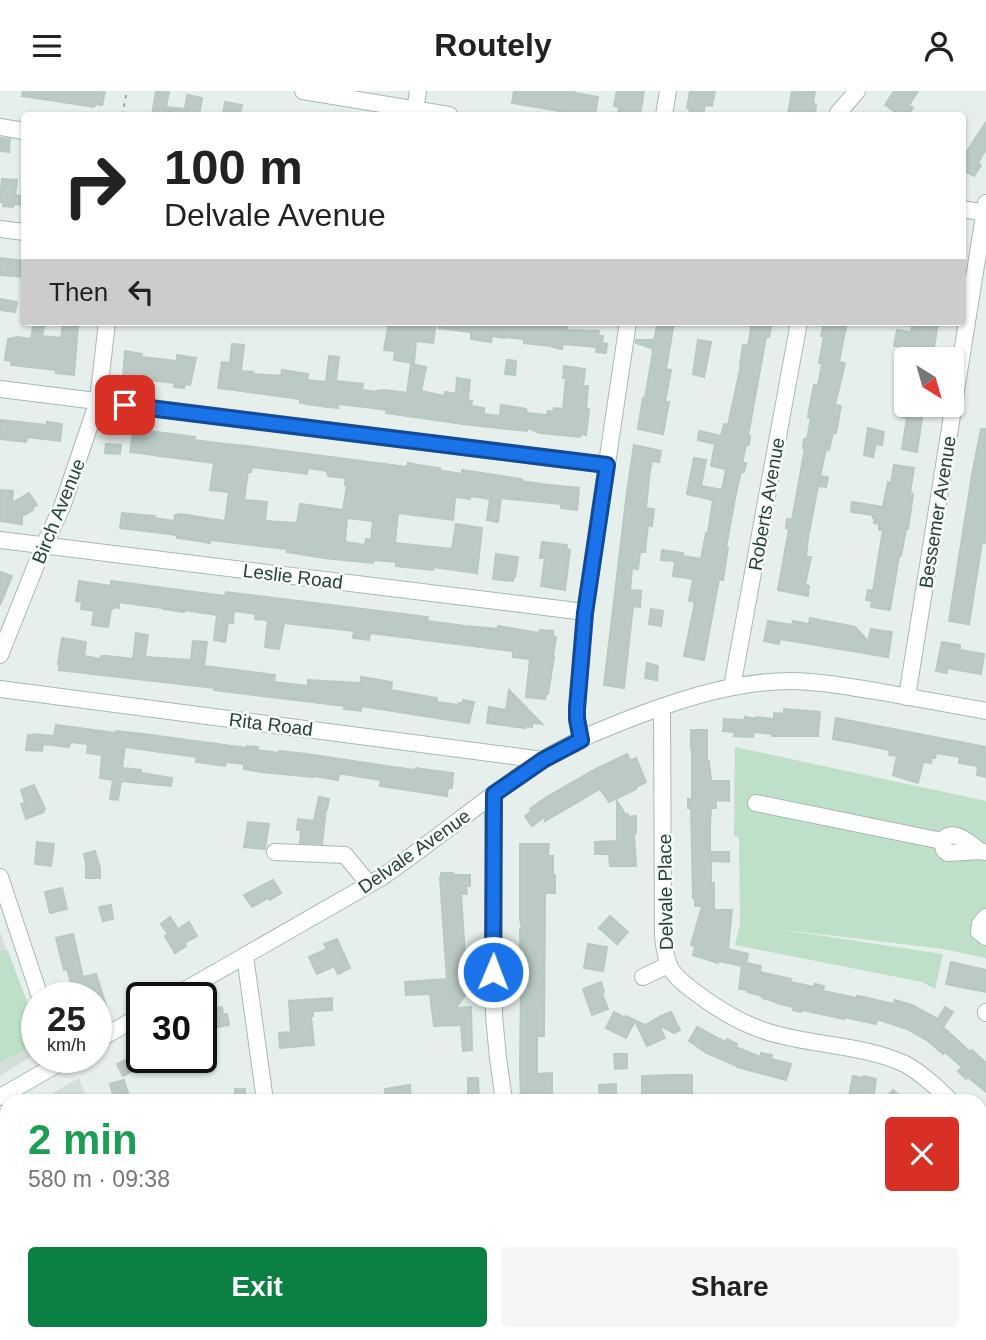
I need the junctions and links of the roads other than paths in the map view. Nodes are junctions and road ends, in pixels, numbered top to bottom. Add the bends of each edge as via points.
1 (303, 91) edge
2 (418, 91) edge
3 (668, 91) edge
4 (841, 91) edge
5 (857, 91) edge
6 (415, 110) junction
7 (429, 112) edge
8 (664, 112) edge
9 (837, 112) edge
10 (839, 112) edge
11 (0, 127) edge
12 (21, 130) edge
13 (966, 209) edge
14 (985, 210) edge
15 (0, 229) edge
16 (21, 232) edge
17 (107, 326) edge
18 (627, 326) edge
19 (798, 326) edge
20 (0, 389) edge
21 (99, 401) junction
22 (607, 465) junction
23 (0, 540) edge
24 (44, 545) junction
25 (585, 613) junction
26 (0, 655) edge
27 (732, 687) junction
28 (0, 689) edge
29 (907, 697) junction
30 (662, 706) junction
31 (986, 712) edge
32 (581, 740) junction
33 (543, 760) junction
34 (494, 794) junction
35 (756, 803) dead end
36 (275, 852) dead end
37 (983, 852) edge
38 (0, 877) edge
39 (369, 884) junction
40 (986, 917) edge
41 (986, 937) edge
42 (245, 956) junction
43 (668, 965) junction
44 (643, 977) dead end
45 (35, 982) edge
46 (199, 982) edge
47 (41, 1073) edge
48 (5, 1094) edge
49 (264, 1094) edge
50 (503, 1094) edge
51 (943, 1094) edge

1 - 6 street
2 - 6 street
3 - 8 street
4 - 9 street
5 - 10 street
6 - 7 street
11 - 12 street
13 - 14 street
14 - 29 street, Bessemer Avenue
15 - 16 street
17 - 21 street, Birch Avenue
18 - 22 street
19 - 27 street, Roberts Avenue
20 - 21 street
21 - 22 street
21 - 24 street, Birch Avenue
22 - 25 street
23 - 24 street, Leslie Road
24 - 25 street, Leslie Road
24 - 26 street, Birch Avenue
25 - 32 street via 577,708
27 - 29 street, Delvale Avenue via 811,681
27 - 30 street, Delvale Avenue
28 - 33 street, Rita Road
29 - 31 street, Delvale Avenue
30 - 32 street, Delvale Avenue
30 - 43 street, Delvale Place via 663,935
32 - 33 street, Delvale Avenue
33 - 34 street, Delvale Avenue
34 - 39 street, Delvale Avenue
34 - 50 street via 494,1016
35 - 37 street via 942,841 953,835
36 - 39 street via 345,855
38 - 45 street
39 - 42 street, Delvale Avenue
40 - 41 street via 979,932
42 - 46 street, Delvale Avenue
42 - 49 street
43 - 44 street
43 - 51 street, Delvale Place via 708,1002 745,1023 904,1064
47 - 48 street

